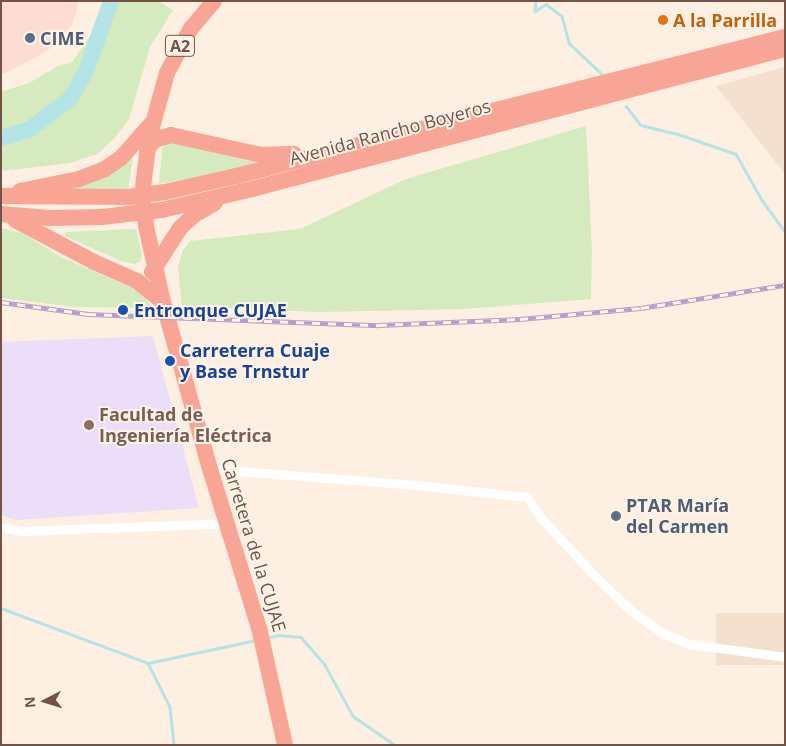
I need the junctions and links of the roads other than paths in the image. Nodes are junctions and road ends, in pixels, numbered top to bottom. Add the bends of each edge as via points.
1 (214, 1) edge
2 (785, 37) edge
3 (785, 49) edge
4 (160, 98) junction
5 (153, 120) junction
6 (193, 140) junction
7 (147, 150) junction
8 (336, 151) junction
9 (252, 189) junction
10 (1, 195) edge
11 (142, 196) junction
12 (144, 213) junction
13 (1, 215) edge
14 (155, 268) junction
15 (128, 277) junction
16 (163, 302) junction
17 (210, 469) junction
18 (226, 523) junction
19 (1, 527) edge
20 (785, 657) edge
21 (285, 745) edge

1 - 4 highway, A2 via 182,42 167,73
2 - 8 highway, Avenida Rancho Boyeros
3 - 9 highway, Avenida Rancho Boyeros
4 - 5 highway, A2
4 - 6 highway via 168,123
5 - 7 highway, A2
5 - 10 highway via 121,158 97,173
6 - 7 highway via 162,136 154,140
6 - 8 highway via 261,155
7 - 11 highway, A2
8 - 11 highway, Avenida Rancho Boyeros
9 - 12 highway, Avenida Rancho Boyeros
9 - 14 highway via 212,204 194,215 180,228
10 - 11 highway, Avenida Rancho Boyeros via 66,198
11 - 12 highway, A2
12 - 13 highway, Avenida Rancho Boyeros via 66,218
12 - 14 highway, Carretera de la CUJAE
13 - 15 highway via 34,228
14 - 15 highway via 142,278
14 - 16 highway, Carretera de la CUJAE
15 - 16 highway
16 - 17 highway, Carretera de la CUJAE
17 - 18 highway, Carretera de la CUJAE
17 - 20 street via 527,497 542,519 592,574 631,611 663,633 689,644
18 - 19 street via 22,531
18 - 21 highway, Carretera de la CUJAE via 260,632

